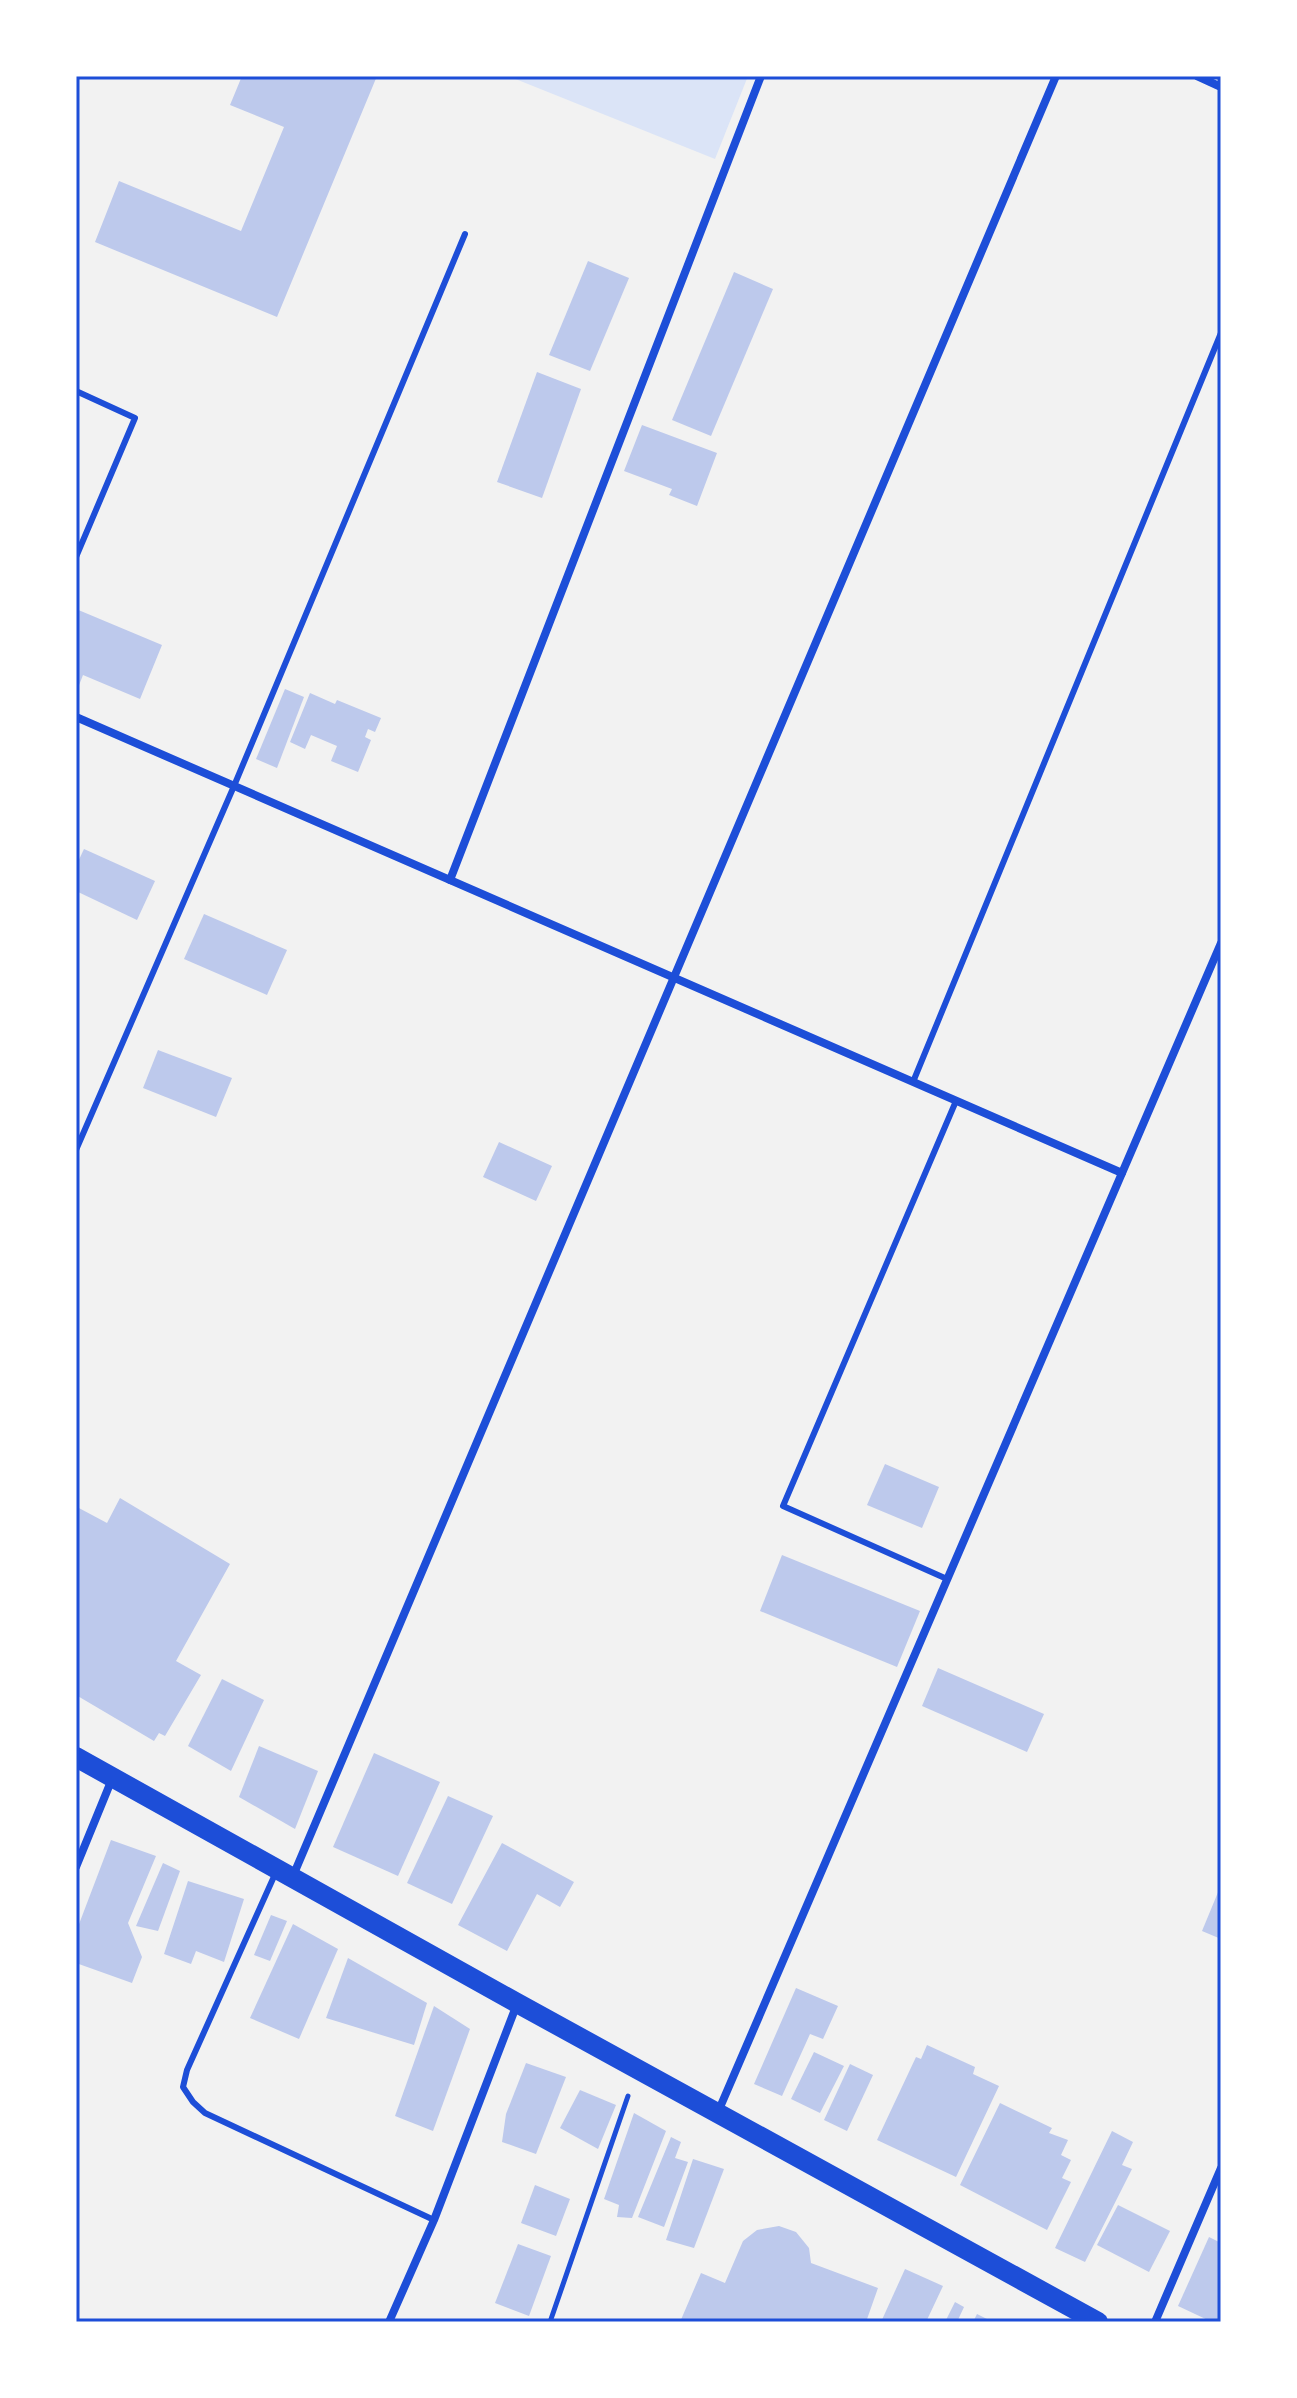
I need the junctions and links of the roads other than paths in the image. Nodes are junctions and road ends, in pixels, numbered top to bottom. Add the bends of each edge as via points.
1 (761, 76) edge
2 (1056, 76) edge
3 (1197, 76) edge
4 (1221, 87) edge
5 (465, 234) dead end
6 (1221, 333) edge
7 (76, 391) edge
8 (76, 557) edge
9 (76, 717) edge
10 (234, 786) junction
11 (450, 880) junction
12 (1221, 943) edge
13 (675, 978) junction
14 (913, 1082) junction
15 (956, 1101) junction
16 (76, 1150) edge
17 (1122, 1173) junction
18 (947, 1579) junction
19 (76, 1757) edge
20 (113, 1778) junction
21 (76, 1867) edge
22 (285, 1874) junction
23 (517, 2003) junction
24 (718, 2113) junction
25 (1221, 2168) edge
26 (434, 2220) junction
27 (389, 2322) edge
28 (1098, 2322) edge
29 (1155, 2322) edge

1 - 11 street
2 - 13 street
3 - 4 street
5 - 10 lane
6 - 14 lane
7 - 8 lane via 135,418
9 - 10 street
10 - 11 street
10 - 16 lane
11 - 13 street
12 - 17 street
13 - 14 street
13 - 22 street
14 - 15 street
15 - 17 street
15 - 18 lane via 783,1506
17 - 18 street
18 - 24 street
19 - 20 main road
20 - 21 street
20 - 22 main road
22 - 23 main road
22 - 26 lane via 183,2087 205,2113
23 - 24 main road
23 - 26 street
24 - 28 main road
25 - 29 street
26 - 27 street

